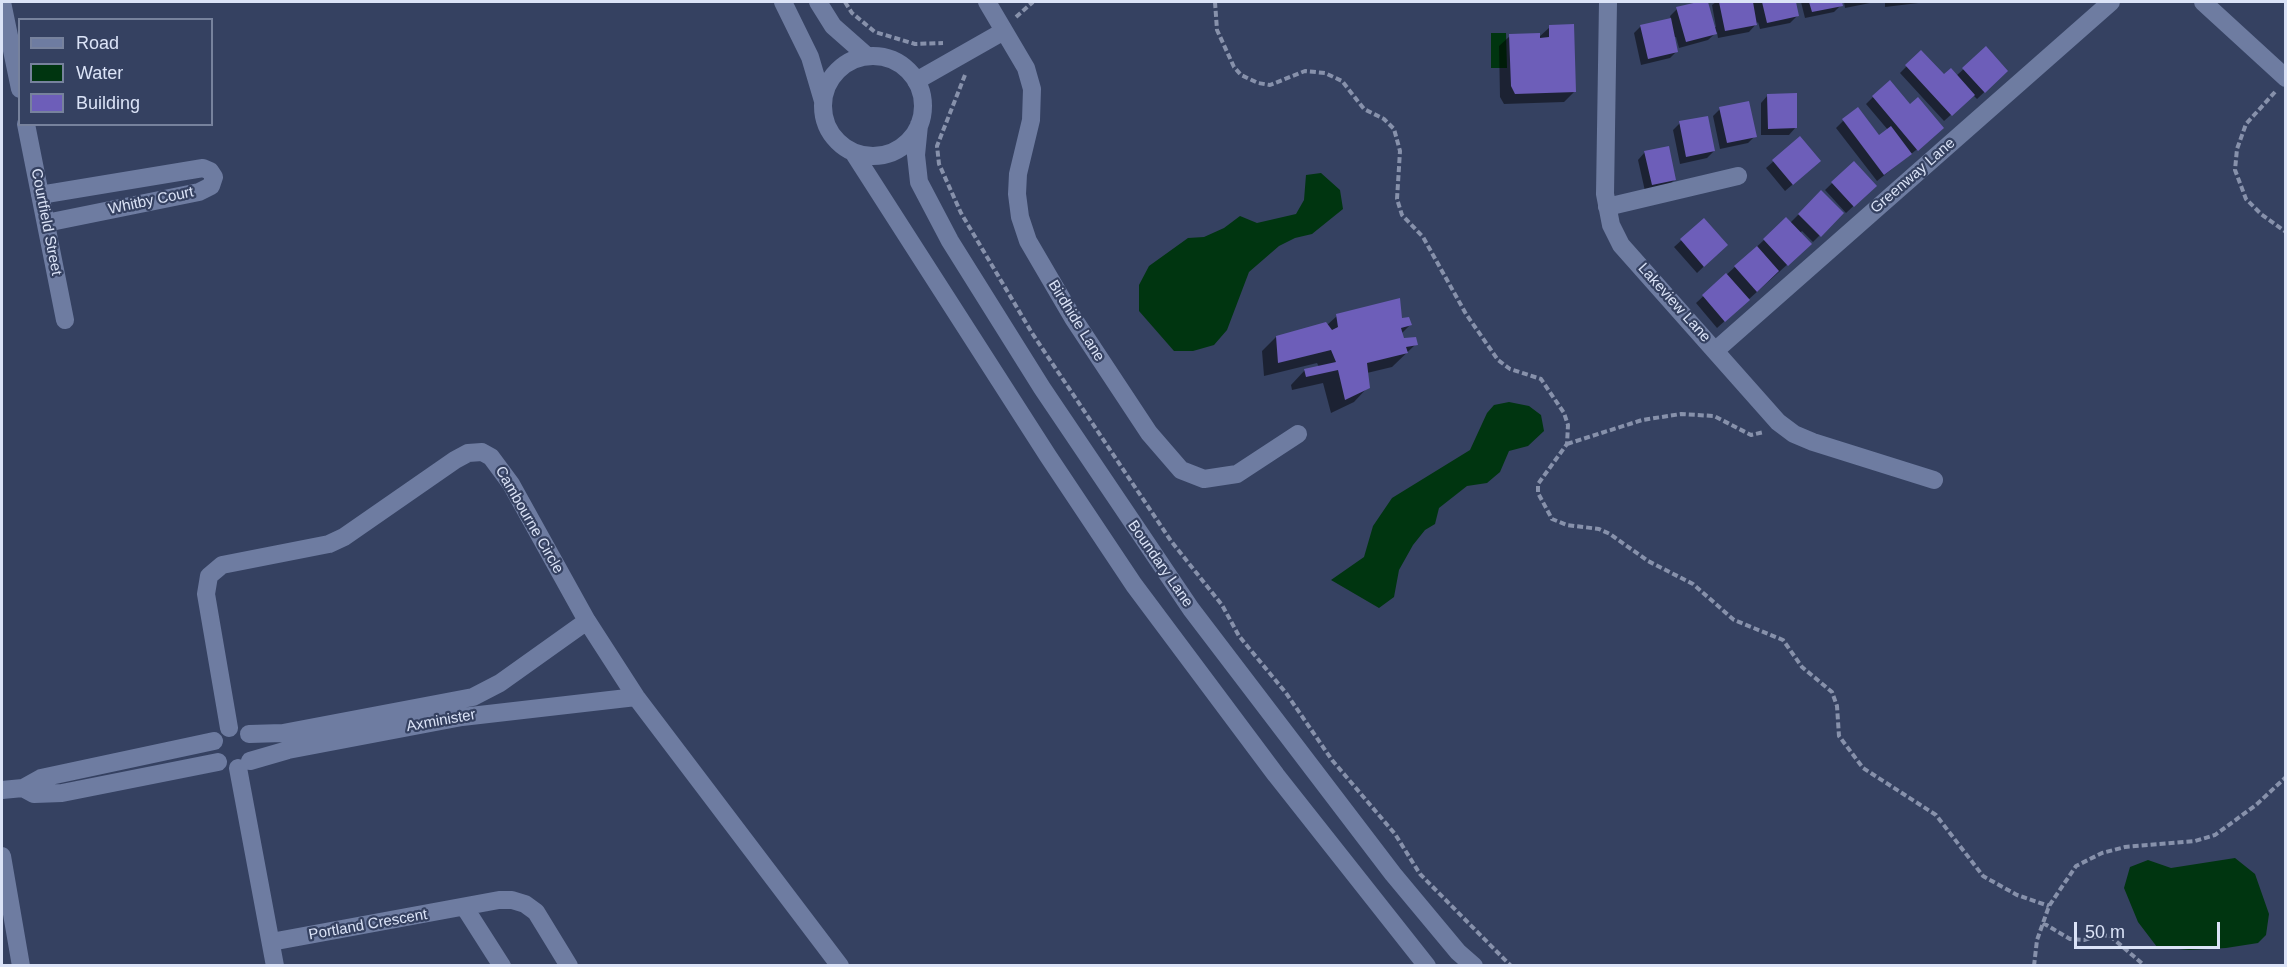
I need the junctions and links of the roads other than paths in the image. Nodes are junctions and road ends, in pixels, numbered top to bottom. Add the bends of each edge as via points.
1 (2, 2) edge
2 (783, 2) edge
3 (818, 2) edge
4 (987, 2) edge
5 (1608, 2) edge
6 (2111, 2) edge
7 (2203, 2) edge
8 (1004, 31) junction
9 (867, 56) junction
10 (18, 79) edge
11 (916, 81) junction
12 (2282, 82) edge
13 (823, 101) junction
14 (919, 125) junction
15 (26, 126) edge
16 (853, 152) junction
17 (1738, 176) dead end
18 (40, 195) junction
19 (1607, 207) junction
20 (45, 223) junction
21 (65, 320) dead end
22 (1716, 350) junction
23 (1298, 434) dead end
24 (1934, 480) dead end
25 (587, 621) junction
26 (636, 697) junction
27 (229, 728) junction
28 (249, 734) junction
29 (214, 741) junction
30 (218, 762) junction
31 (244, 765) junction
32 (23, 788) junction
33 (2, 790) edge
34 (2, 856) edge
35 (465, 908) junction
36 (271, 942) junction
37 (21, 966) edge
38 (275, 966) edge
39 (502, 966) edge
40 (569, 966) edge
41 (840, 966) edge
42 (1427, 966) edge
43 (1473, 966) edge

1 - 10 street
2 - 13 street via 810,57
3 - 9 street via 833,26
4 - 8 street, Birdhide Lane
5 - 19 street, Lakeview Lane via 1604,137
6 - 22 street, Greenway Lane
7 - 12 street
8 - 11 street
8 - 23 street, Birdhide Lane via 1026,68 1032,89 1031,120 1017,195 1028,241 1149,433 1181,470 1204,479 1237,474
9 - 11 street via 885,57 901,64
9 - 13 street via 837,71 827,85
11 - 14 street via 923,108
13 - 16 street via 830,131
14 - 16 street via 905,144 884,155
14 - 43 street, Boundary Lane via 919,182 1048,398 1191,609 1393,874
15 - 18 street, Courtfield Street
16 - 42 street via 1134,585 1276,775
17 - 19 street
18 - 20 street, Courtfield Street
18 - 20 street, Whitby Court via 203,168 214,177 211,186 199,192
19 - 22 street, Lakeview Lane via 1621,245
20 - 21 street, Courtfield Street
22 - 24 street, Lakeview Lane via 1778,422 1794,434
25 - 26 street, Cambourne Circle
25 - 27 street, Cambourne Circle via 501,470 482,452 468,453 344,537 329,544 222,565 209,576 206,594
25 - 28 street, Axminister via 473,698 284,733
26 - 31 street, Axminister via 462,717 288,750
26 - 41 street, Cambourne Circle
27 - 28 street via 243,729
27 - 29 street via 222,730
28 - 31 street via 254,747
29 - 30 street
29 - 32 street via 41,778
30 - 31 street via 231,769
30 - 32 street via 62,793 34,794
31 - 36 street
32 - 33 street
34 - 37 street
35 - 36 street, Portland Crescent
35 - 39 street
35 - 40 street, Portland Crescent via 499,900 525,904 536,912
36 - 38 street

